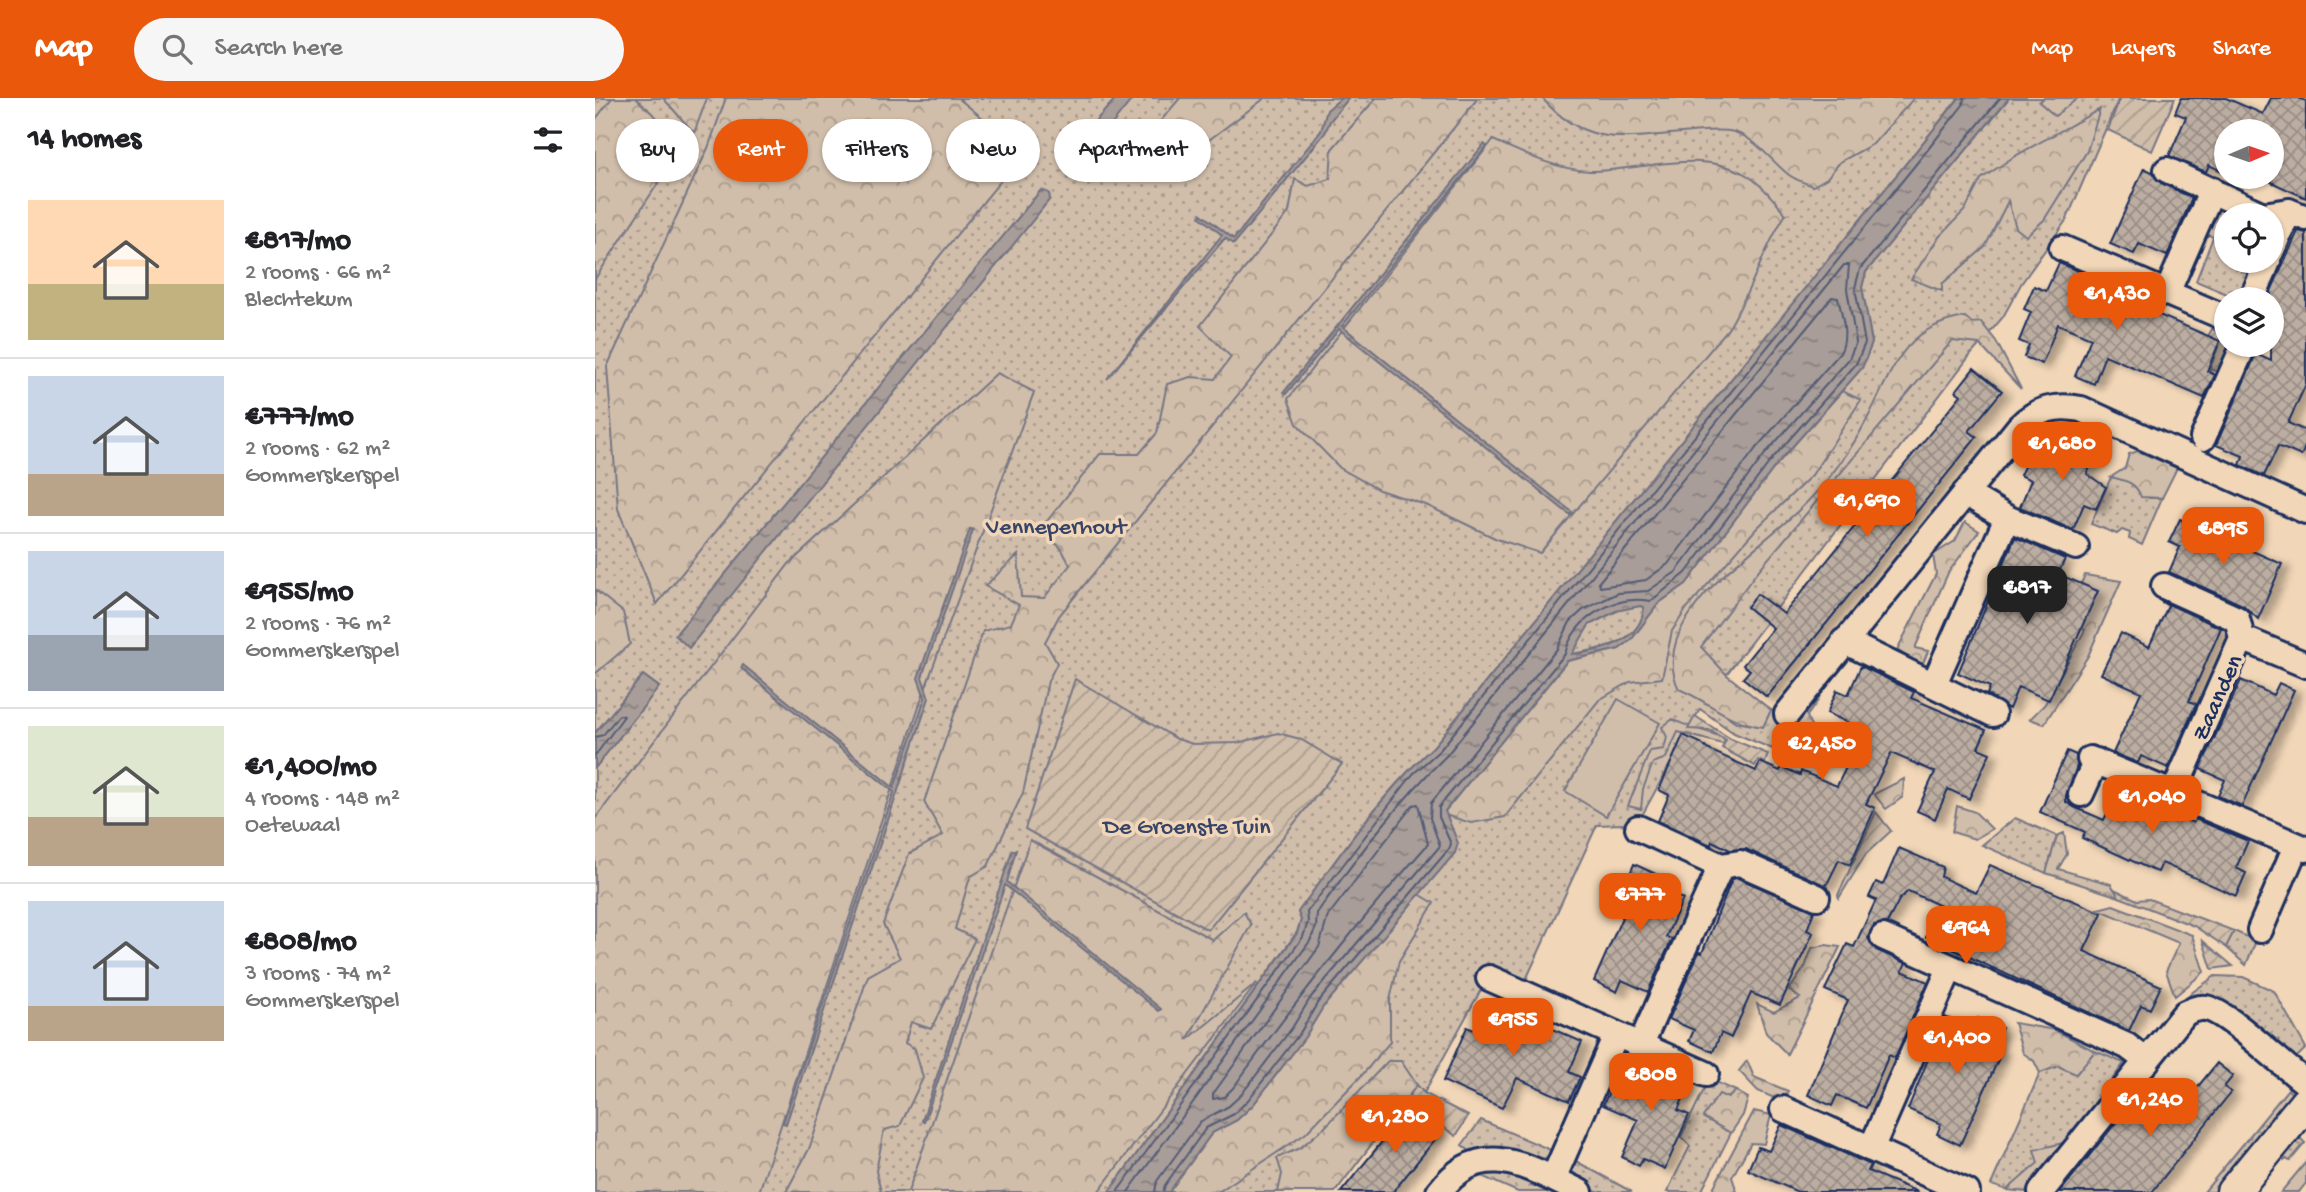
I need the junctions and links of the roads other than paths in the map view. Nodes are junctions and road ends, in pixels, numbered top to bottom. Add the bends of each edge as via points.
1 (2167, 170) dead end
2 (2212, 190) junction
3 (2297, 214) edge
4 (2284, 233) edge
5 (2062, 248) dead end
6 (2167, 293) junction
7 (2214, 313) edge
8 (2239, 357) edge
9 (2203, 438) dead end
10 (1965, 493) junction
11 (2306, 511) edge
12 (2007, 518) junction
13 (2076, 547) dead end
14 (2164, 586) dead end
15 (2242, 638) junction
16 (1844, 641) junction
17 (2306, 665) edge
18 (1934, 684) junction
19 (1787, 714) dead end
20 (1993, 714) dead end
21 (2081, 794) dead end
22 (2173, 794) junction
23 (1638, 828) dead end
24 (2301, 847) edge
25 (1721, 866) junction
26 (1817, 897) dead end
27 (2260, 930) dead end
28 (1883, 937) dead end
29 (1950, 968) junction
30 (1489, 978) dead end
31 (1616, 1035) junction
32 (1640, 1046) junction
33 (2147, 1061) junction
34 (1706, 1074) dead end
35 (2306, 1083) edge
36 (2306, 1103) edge
37 (1783, 1109) dead end
38 (1871, 1149) junction
39 (1553, 1180) junction
40 (1439, 1192) edge
41 (1580, 1192) edge
42 (1967, 1192) edge
43 (2041, 1192) edge
44 (2233, 1192) edge

1 - 2 street
2 - 3 street via 2263,215
2 - 6 street
3 - 4 street
5 - 6 street
6 - 7 street
8 - 9 street
10 - 11 street via 2025,421 2044,409 2065,407 2087,412
10 - 12 street
10 - 16 street
12 - 13 street
12 - 18 street
14 - 15 street, Zaanden via 2237,619
15 - 17 street, Zaanden
15 - 22 street, Zaanden
16 - 18 street
16 - 19 street
18 - 20 street
21 - 22 street via 2093,760
22 - 24 street
23 - 25 street
24 - 27 street
25 - 26 street via 1740,863
25 - 32 street
28 - 29 street
29 - 33 street via 2127,1046
29 - 38 street
30 - 31 street
31 - 32 street
31 - 39 street
32 - 34 street
33 - 35 street via 2185,1013 2203,1008 2227,1018
33 - 43 street
36 - 44 street
37 - 38 street
38 - 42 street
39 - 40 street via 1514,1162 1490,1159 1465,1167
39 - 41 street

